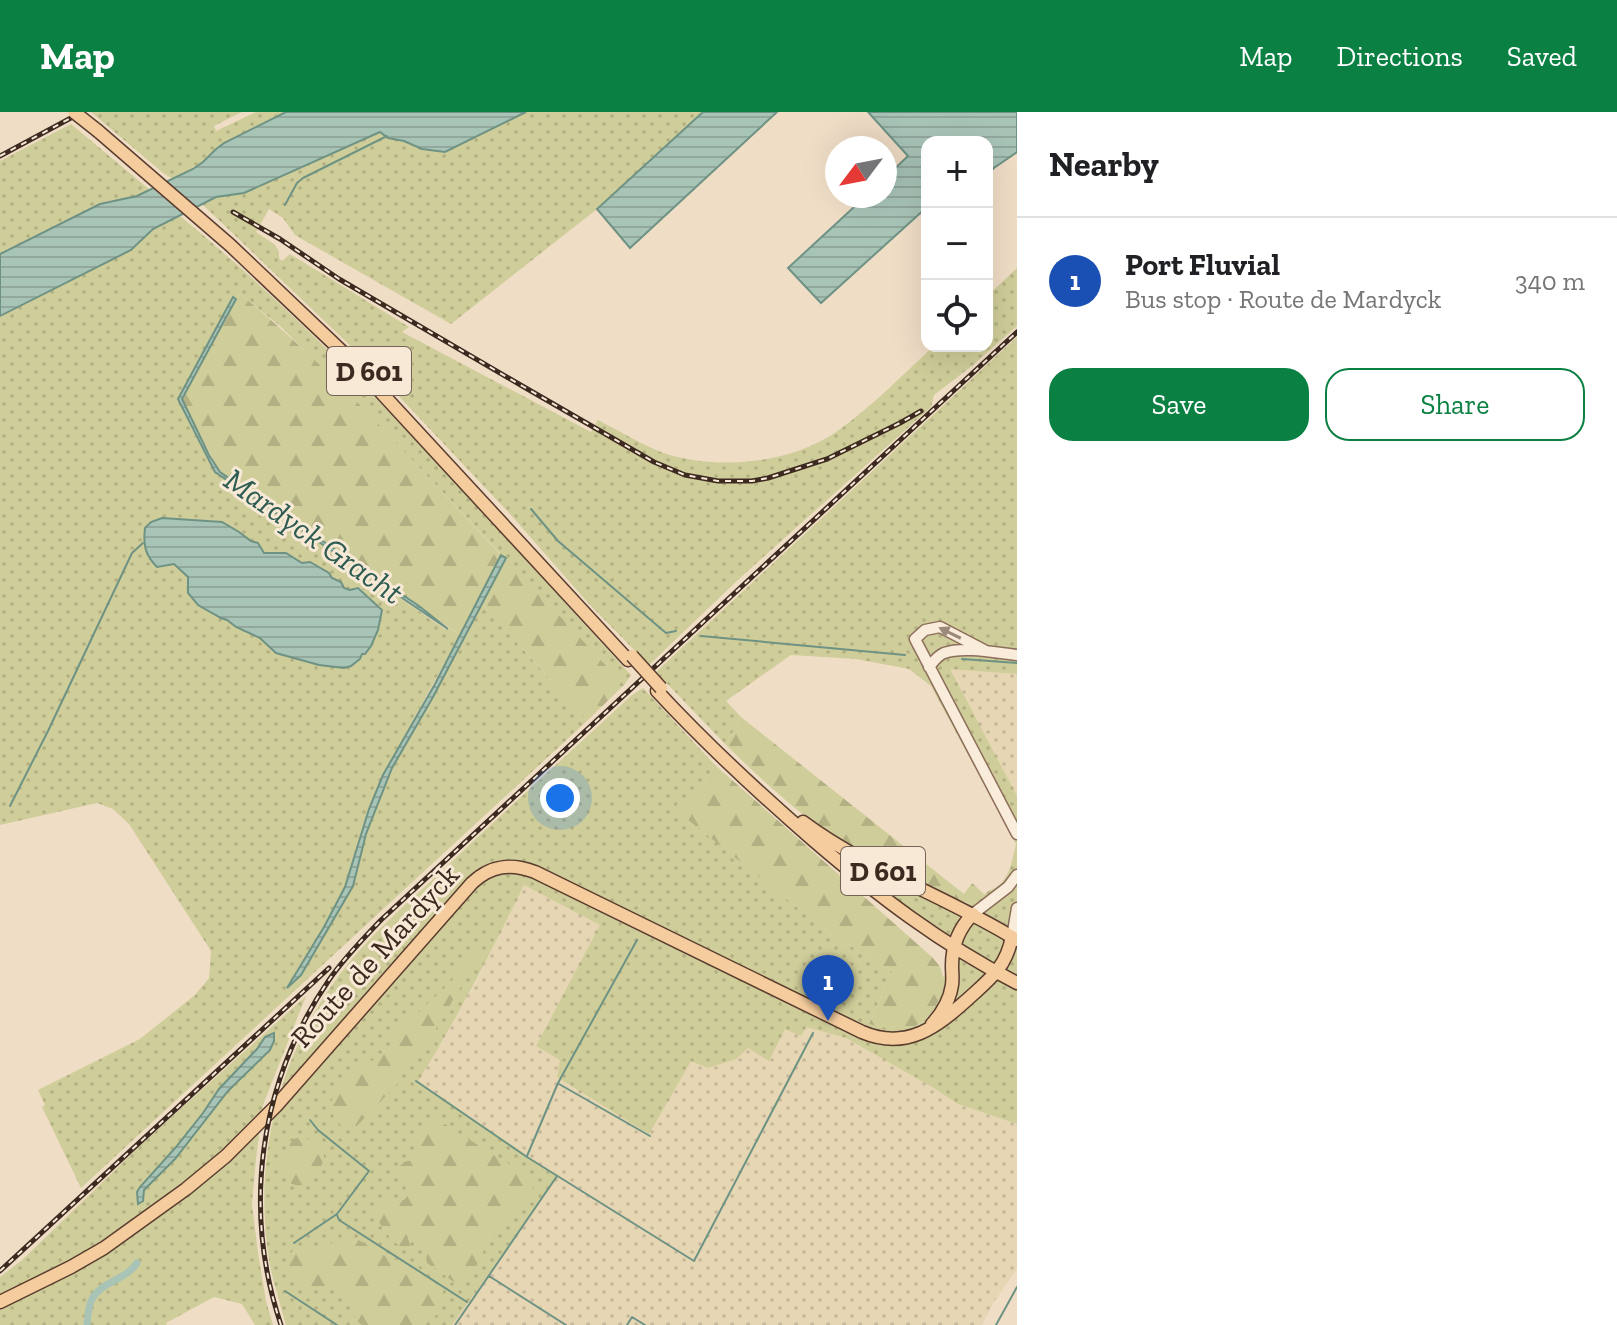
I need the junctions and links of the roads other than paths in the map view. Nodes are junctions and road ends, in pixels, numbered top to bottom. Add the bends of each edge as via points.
1 (74, 112) edge
2 (82, 112) edge
3 (100, 130) junction
4 (917, 643) junction
5 (956, 651) junction
6 (986, 651) junction
7 (1017, 655) edge
8 (929, 667) junction
9 (659, 690) junction
10 (1017, 834) edge
11 (1017, 875) edge
12 (1017, 908) edge
13 (973, 914) junction
14 (928, 931) junction
15 (1015, 939) edge
16 (954, 948) junction
17 (952, 968) junction
18 (996, 973) junction
19 (1017, 983) edge
20 (925, 1031) junction
21 (123, 1233) junction
22 (0, 1295) edge
23 (0, 1302) edge

1 - 3 main road, D 601, bridge
2 - 3 main road, D 601, bridge
3 - 9 main road, D 601, bridge via 292,295 362,364
4 - 5 street
6 -> 4 street via 940,627 925,630
4 - 8 street
5 - 6 street
5 - 8 street via 939,656
6 - 7 street
8 - 10 street
9 - 13 main road, D 601 via 809,827 870,864
9 - 14 main road, D 601 via 706,744 773,806
11 - 13 street
12 - 15 street
13 - 15 main road, D 601
13 - 16 main road
14 - 16 main road, D 601
14 - 17 main road
15 - 18 main road, Route de Mardyck
16 - 17 main road
16 - 18 main road, D 601
17 - 20 main road via 947,1001
18 - 19 main road, D 601
18 - 20 main road, Route de Mardyck
20 - 21 main road, Route de Mardyck via 899,1039 868,1034 535,872 497,867 472,883 248,1135 186,1189
21 - 22 main road, Route de Mardyck
21 - 23 main road, Route de Mardyck via 77,1264

